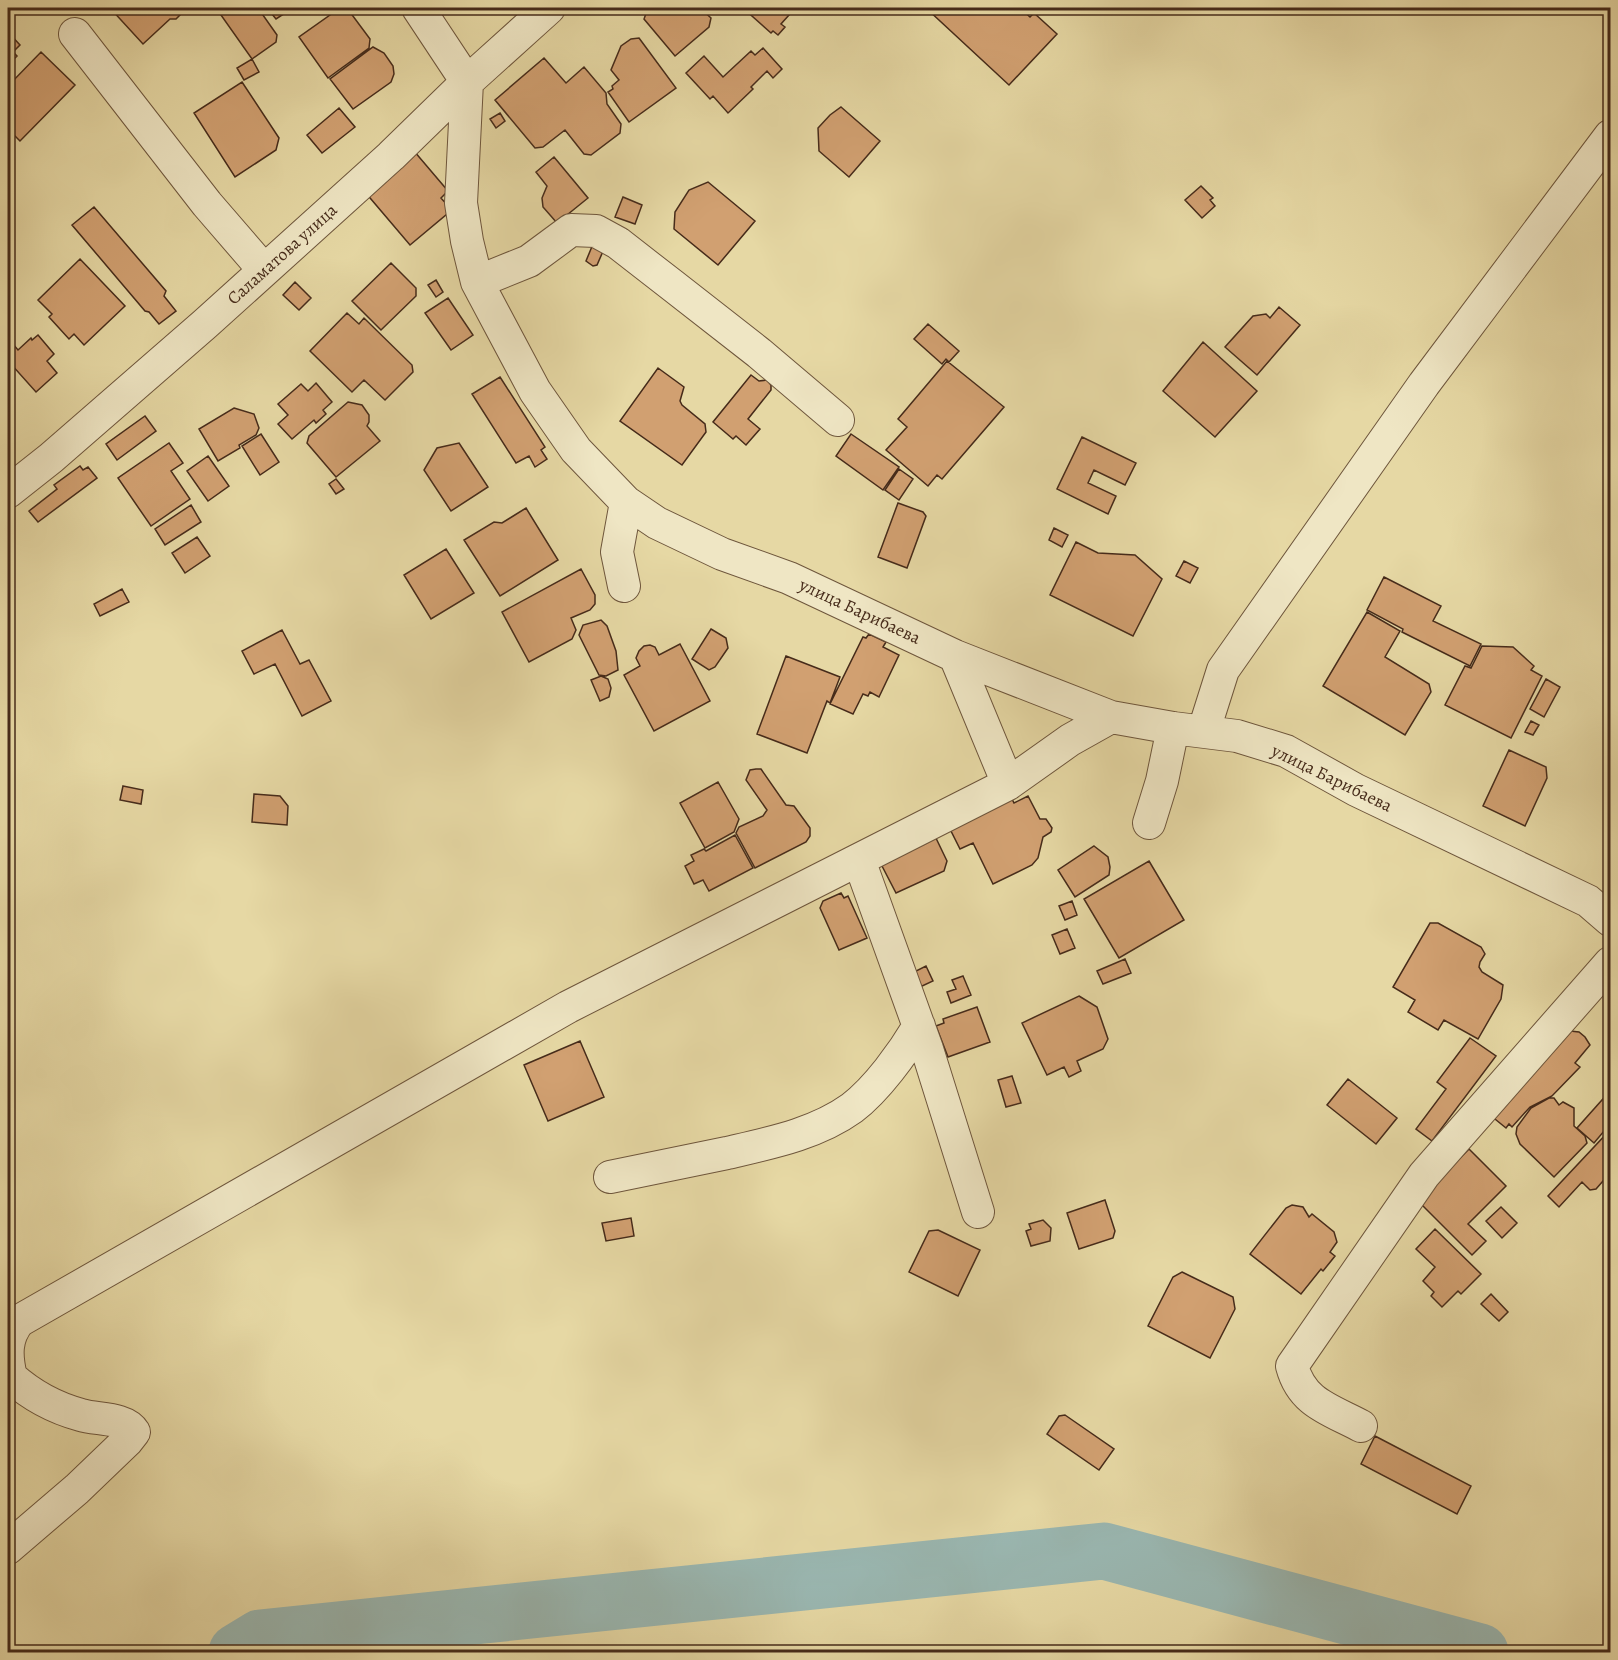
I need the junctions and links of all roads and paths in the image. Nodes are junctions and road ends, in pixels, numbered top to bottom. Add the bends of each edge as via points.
1 (418, 8) edge
2 (549, 8) edge
3 (75, 34) dead end
4 (467, 82) junction
5 (1611, 136) edge
6 (264, 270) junction
7 (477, 282) junction
8 (838, 420) dead end
9 (8, 492) edge
10 (626, 502) junction
11 (624, 586) dead end
12 (955, 656) junction
13 (1111, 717) junction
14 (1189, 729) junction
15 (1008, 784) junction
16 (1149, 823) dead end
17 (859, 860) junction
18 (1611, 920) edge
19 (1611, 963) edge
20 (919, 1026) junction
21 (610, 1177) dead end
22 (978, 1212) dead end
23 (1361, 1426) dead end
24 (8, 1548) edge

1 - 4 street
2 - 4 street, Саламатова улица
3 - 6 street via 207,204
4 - 6 street, Саламатова улица
4 - 7 street, улица Барибаева via 461,203
5 - 14 street via 1424,384 1223,670
6 - 9 street, Саламатова улица
7 - 8 street via 529,261 571,230 596,231 672,285
7 - 10 street, улица Барибаева via 542,401 576,450
10 - 11 street via 617,552
10 - 12 street, улица Барибаева via 657,523 722,554 789,578
12 - 13 street, улица Барибаева
12 - 15 street
13 - 14 street, улица Барибаева
13 - 15 street via 1070,740
14 - 16 street via 1162,781
14 - 18 street, улица Барибаева via 1237,736 1286,751 1356,790 1588,901
15 - 17 street
17 - 20 street
17 - 24 street via 568,1007 19,1321 8,1346 11,1377 46,1402 80,1415 123,1423 134,1432 77,1489
19 - 23 street via 1424,1175 1292,1366 1296,1381 1310,1399
20 - 21 street via 902,1054 874,1086 852,1107 822,1125 780,1141
20 - 22 street

